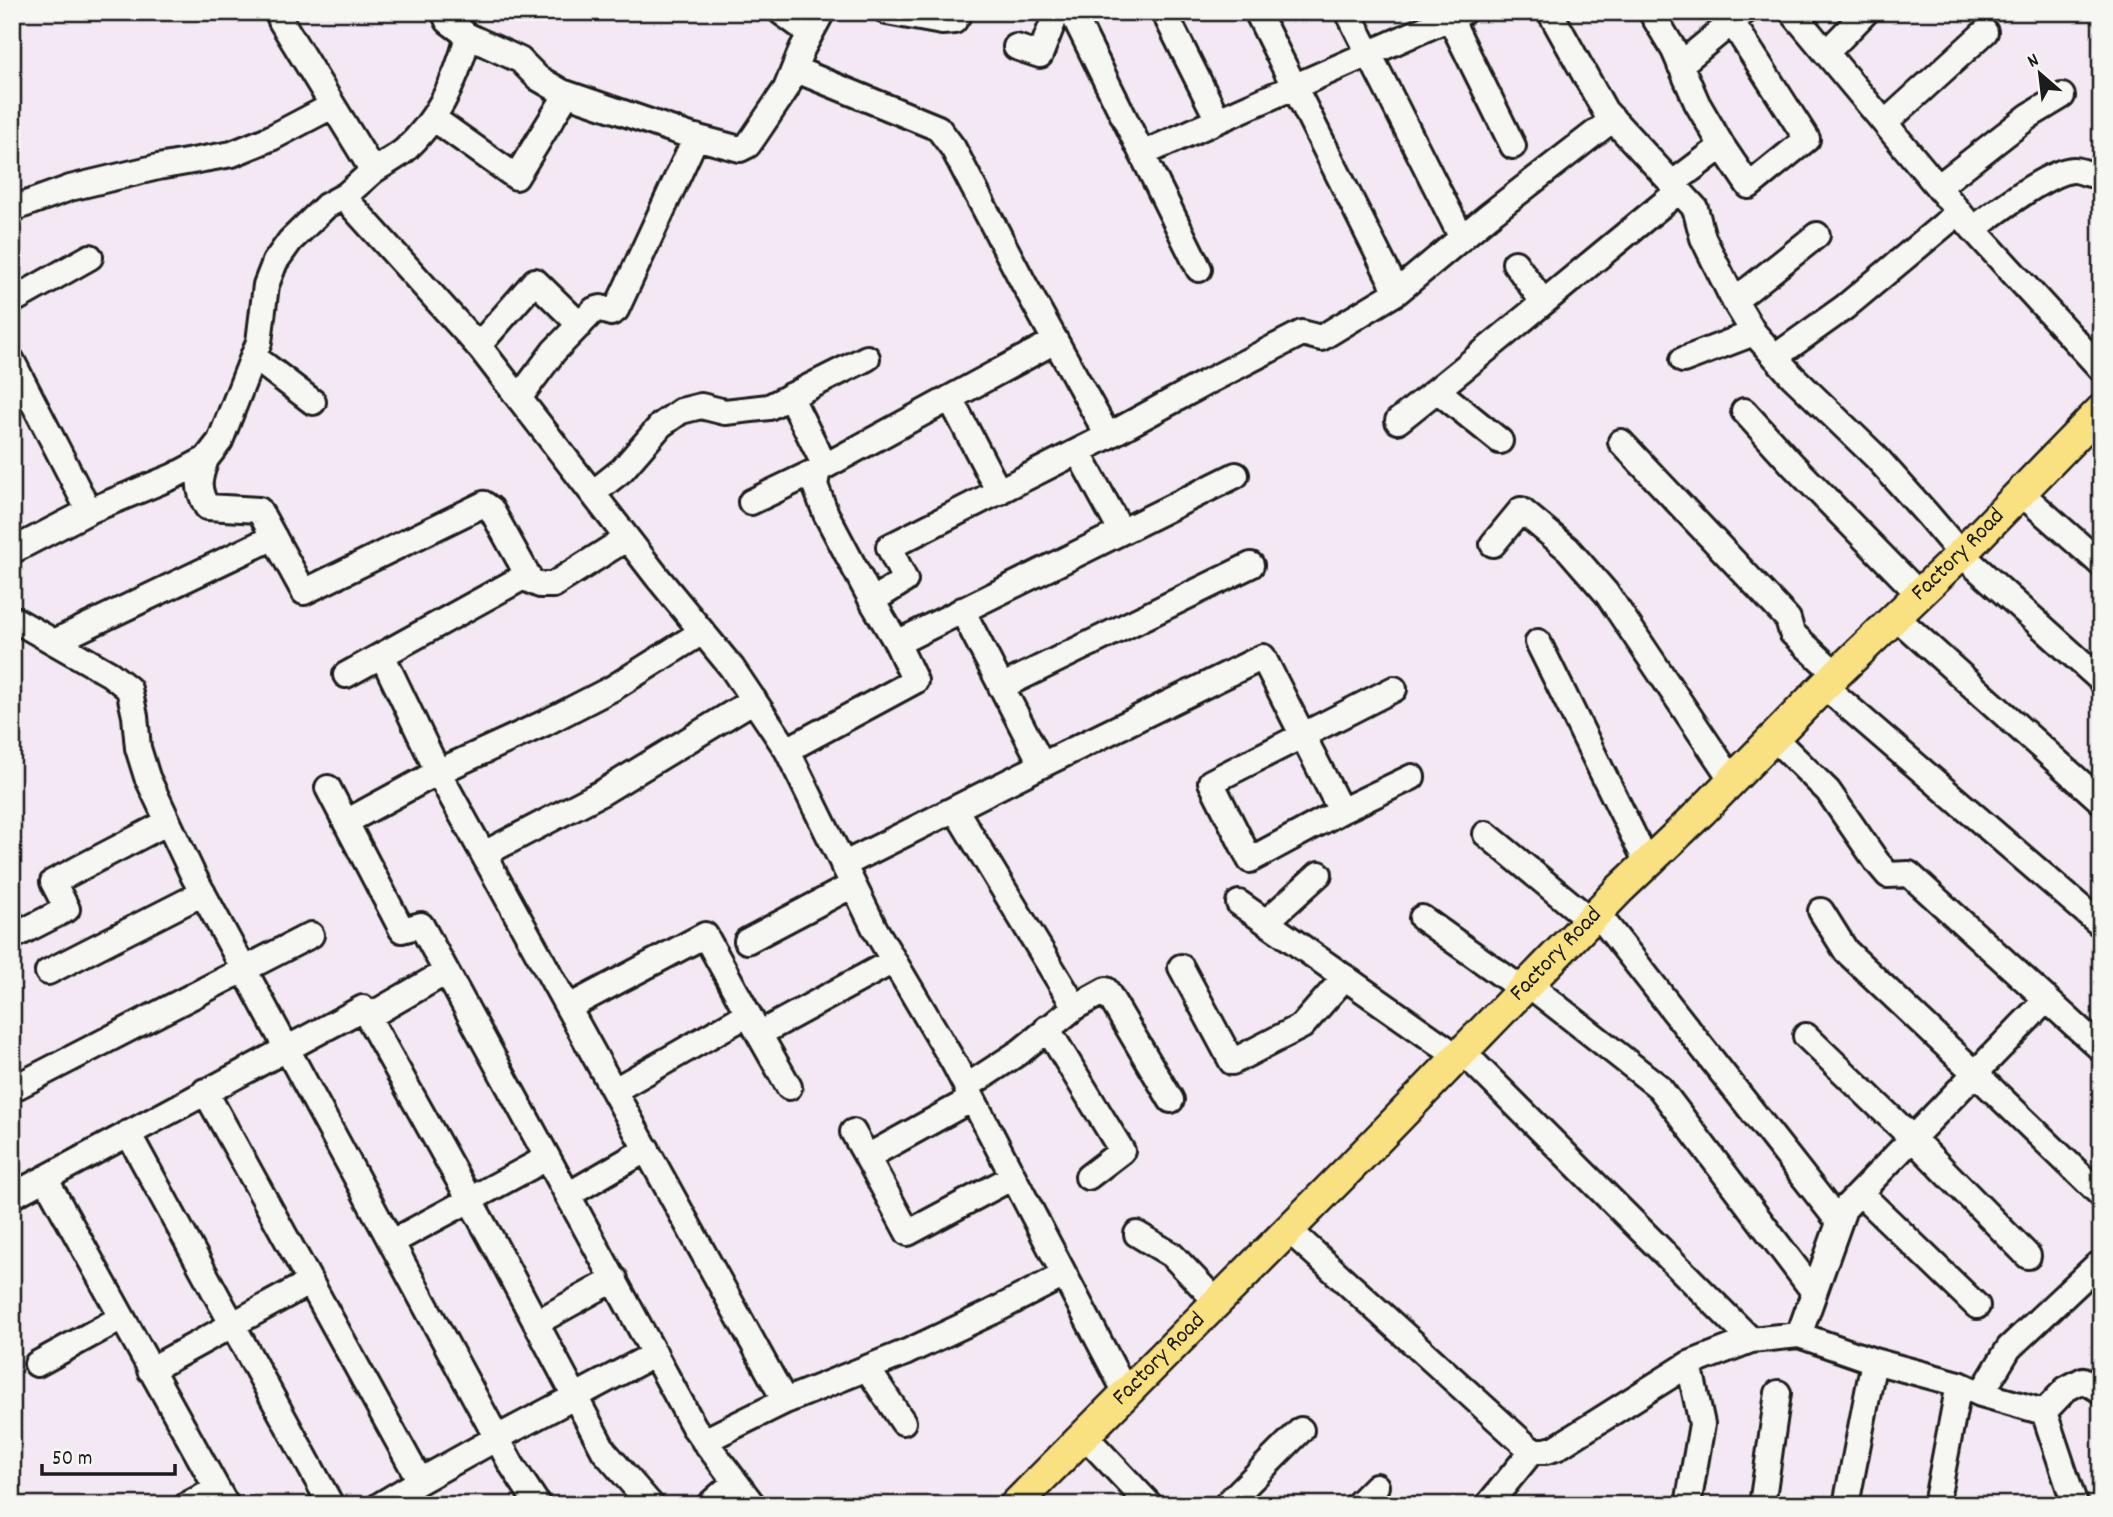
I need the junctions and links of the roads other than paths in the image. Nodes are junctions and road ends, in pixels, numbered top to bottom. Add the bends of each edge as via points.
1 (279, 12) edge
2 (444, 12) edge
3 (781, 12) edge
4 (887, 12) edge
5 (960, 12) edge
6 (1057, 12) edge
7 (1072, 12) edge
8 (1164, 12) edge
9 (1257, 12) edge
10 (1348, 12) edge
11 (1550, 12) edge
12 (1651, 12) edge
13 (1792, 12) edge
14 (1867, 12) edge
15 (1453, 14) edge
16 (1738, 17) edge
17 (816, 23) edge
18 (1985, 32) dead end
19 (468, 36) junction
20 (1016, 47) dead end
21 (1826, 53) junction
22 (1369, 54) junction
23 (1680, 65) junction
24 (794, 69) junction
25 (1294, 87) junction
26 (567, 94) junction
27 (2062, 96) dead end
28 (332, 106) junction
29 (433, 118) junction
30 (1613, 119) junction
31 (1218, 120) junction
32 (1885, 124) junction
33 (695, 137) junction
34 (1513, 146) dead end
35 (1721, 146) junction
36 (1142, 154) junction
37 (373, 171) junction
38 (2090, 174) dead end
39 (1676, 187) junction
40 (1938, 187) junction
41 (346, 195) junction
42 (12, 209) edge
43 (1966, 220) junction
44 (1817, 235) dead end
45 (1462, 238) junction
46 (90, 257) dead end
47 (1515, 263) dead end
48 (1199, 269) dead end
49 (1397, 292) junction
50 (1734, 300) junction
51 (12, 301) edge
52 (1543, 302) junction
53 (580, 324) junction
54 (1754, 333) junction
55 (1055, 341) junction
56 (478, 346) junction
57 (253, 356) junction
58 (1775, 357) junction
59 (867, 358) dead end
60 (1683, 360) dead end
61 (12, 361) edge
62 (2101, 369) edge
63 (1437, 390) junction
64 (790, 396) junction
65 (519, 398) junction
66 (950, 398) junction
67 (313, 402) dead end
68 (2101, 410) edge
69 (1744, 411) dead end
70 (1398, 421) dead end
71 (1108, 436) junction
72 (1500, 441) dead end
73 (1621, 442) dead end
74 (1078, 452) junction
75 (206, 459) junction
76 (822, 468) junction
77 (1236, 475) dead end
78 (999, 492) junction
79 (2021, 493) junction
80 (593, 494) junction
81 (751, 502) dead end
82 (89, 511) junction
83 (1121, 531) junction
84 (274, 537) junction
85 (627, 538) junction
86 (1493, 544) dead end
87 (12, 551) edge
88 (1961, 554) junction
89 (2101, 564) edge
90 (1251, 565) dead end
91 (527, 575) junction
92 (1919, 594) junction
93 (872, 601) junction
94 (962, 610) junction
95 (1896, 617) junction
96 (12, 618) edge
97 (702, 632) junction
98 (54, 642) junction
99 (1538, 642) dead end
100 (897, 643) junction
101 (382, 655) junction
102 (346, 675) dead end
103 (1830, 680) junction
104 (2101, 680) edge
105 (1001, 687) junction
106 (1394, 690) dead end
107 (754, 700) junction
108 (1303, 736) junction
109 (1773, 737) junction
110 (787, 750) junction
111 (1042, 765) junction
112 (438, 772) junction
113 (1412, 777) dead end
114 (1732, 780) junction
115 (328, 788) dead end
116 (2101, 800) edge
117 (955, 809) junction
118 (1341, 811) junction
119 (168, 822) junction
120 (346, 822) junction
121 (1486, 834) dead end
122 (484, 854) junction
123 (1647, 863) junction
124 (1320, 874) dead end
125 (848, 875) junction
126 (203, 893) junction
127 (1240, 902) dead end
128 (1821, 911) dead end
129 (1594, 916) junction
130 (1422, 918) dead end
131 (1266, 922) junction
132 (12, 923) edge
133 (2101, 925) edge
134 (311, 934) dead end
135 (747, 941) dead end
136 (893, 961) junction
137 (1181, 967) dead end
138 (244, 970) junction
139 (48, 972) dead end
140 (446, 972) junction
141 (1345, 977) junction
142 (1526, 987) junction
143 (2047, 999) junction
144 (569, 1007) junction
145 (1075, 1007) junction
146 (368, 1017) junction
147 (753, 1024) junction
148 (1047, 1028) junction
149 (1806, 1036) dead end
150 (286, 1047) junction
151 (2101, 1049) edge
152 (1460, 1055) junction
153 (1975, 1073) junction
154 (789, 1087) dead end
155 (12, 1089) edge
156 (615, 1090) junction
157 (205, 1091) junction
158 (969, 1093) junction
159 (1171, 1100) dead end
160 (853, 1132) dead end
161 (128, 1133) junction
162 (1912, 1138) junction
163 (647, 1149) junction
164 (867, 1157) junction
165 (547, 1158) junction
166 (1013, 1177) junction
167 (45, 1178) junction
168 (1088, 1178) dead end
169 (1860, 1193) junction
170 (568, 1195) junction
171 (2101, 1195) edge
172 (12, 1196) edge
173 (470, 1199) junction
174 (1839, 1222) junction
175 (1289, 1230) junction
176 (1137, 1234) dead end
177 (392, 1242) junction
178 (2028, 1256) dead end
179 (2096, 1266) dead end
180 (1064, 1275) junction
181 (615, 1279) junction
182 (310, 1282) junction
183 (1814, 1292) junction
184 (1217, 1302) junction
185 (1978, 1306) dead end
186 (121, 1318) junction
187 (536, 1323) junction
188 (233, 1325) junction
189 (1799, 1335) junction
190 (1751, 1340) junction
191 (655, 1353) junction
192 (1874, 1361) junction
193 (37, 1364) dead end
194 (1689, 1364) junction
195 (867, 1368) junction
196 (150, 1370) junction
197 (1970, 1389) junction
198 (2101, 1391) edge
199 (1126, 1393) junction
200 (1778, 1393) dead end
201 (574, 1397) junction
202 (785, 1401) junction
203 (2044, 1412) junction
204 (903, 1422) dead end
205 (1301, 1430) dead end
206 (1084, 1435) junction
207 (496, 1438) junction
208 (704, 1441) junction
209 (1532, 1451) junction
210 (420, 1481) junction
211 (736, 1482) junction
212 (1376, 1486) dead end
213 (221, 1497) edge
214 (1026, 1501) edge
215 (1498, 1501) edge
216 (187, 1505) edge
217 (331, 1505) edge
218 (380, 1505) edge
219 (538, 1505) edge
220 (651, 1505) edge
221 (709, 1505) edge
222 (753, 1505) edge
223 (1150, 1505) edge
224 (1226, 1505) edge
225 (1357, 1505) edge
226 (1688, 1505) edge
227 (1762, 1505) edge
228 (1846, 1505) edge
229 (1936, 1505) edge
230 (2075, 1505) edge

1 - 28 street
2 - 19 street via 448,21
3 - 17 street
4 - 5 street via 942,22 954,21
6 - 20 street via 1040,55
7 - 36 street
8 - 31 street
9 - 25 street
10 - 22 street
11 - 30 street
12 - 23 street
13 - 21 street
14 - 21 street
15 - 22 street
15 - 34 street
16 - 23 street
16 - 35 street via 1807,139 1749,186
17 - 24 street
18 - 32 street
19 - 26 street via 520,60 538,78
19 - 29 street via 460,66
21 - 32 street
22 - 25 street
22 - 45 street
23 - 35 street
24 - 33 street via 786,89 748,145 740,149
24 - 55 street via 938,128 953,148
25 - 31 street
25 - 49 street
26 - 29 street via 516,177
26 - 33 street
27 - 40 street
28 - 37 street
28 - 42 street via 232,154 70,188
29 - 37 street via 403,152
30 - 39 street
30 - 45 street
31 - 36 street
32 - 40 street
33 - 53 street via 616,310 594,310
35 - 39 street
36 - 48 street
37 - 41 street
38 - 43 street via 2059,173
39 - 50 street via 1695,208 1703,239
39 - 52 street
40 - 43 street
41 - 56 street
41 - 57 street via 327,206 275,262 266,285
43 - 58 street
43 - 62 street
44 - 50 street
45 - 49 street
46 - 51 street
47 - 52 street
49 - 71 street via 1321,338 1302,333
50 - 54 street
52 - 63 street
53 - 56 street via 535,281
53 - 65 street
54 - 58 street
54 - 60 street
55 - 66 street
55 - 71 street
56 - 65 street
57 - 67 street
57 - 75 street via 220,441
58 - 88 street via 1876,457
59 - 64 street
61 - 82 street
63 - 70 street
63 - 72 street
64 - 76 street
64 - 80 street via 752,410 725,412 701,406 681,411 661,425 622,470
65 - 80 street
66 - 76 street
66 - 78 street
68 - 79 main road, Factory Road
69 - 92 street
71 - 74 street
73 - 103 street via 1788,619 1791,633
74 - 78 street
74 - 83 street
75 - 82 street
75 - 84 street via 199,481 207,507 259,510
76 - 81 street
76 - 93 street via 815,485
77 - 83 street
78 - 93 street via 889,547 905,580
79 - 88 main road, Factory Road
79 - 89 street
80 - 85 street
82 - 87 street
83 - 94 street
84 - 91 street via 304,592 484,504
84 - 98 street
85 - 91 street via 553,585 540,585
85 - 97 street
86 - 114 street via 1521,510 1568,549 1608,595
88 - 92 main road, Factory Road
88 - 104 street
90 - 105 street
91 - 101 street
92 - 95 main road, Factory Road
93 - 100 street
94 - 100 street
94 - 105 street
95 - 103 main road, Factory Road
95 - 116 street
96 - 98 street
97 - 107 street
97 - 112 street via 579,706
98 - 119 street via 129,690 138,748
99 - 123 street
100 - 110 street via 915,681
101 - 102 street
101 - 112 street
103 - 109 main road, Factory Road
103 - 133 street
105 - 111 street
106 - 108 street
107 - 110 street
107 - 122 street via 603,792
108 - 111 street via 1263,657
108 - 118 street
108 - 118 street via 1211,782 1250,860
109 - 114 main road, Factory Road
109 - 143 street via 1828,791 1888,875 1909,874
110 - 125 street
111 - 117 street
112 - 120 street
112 - 122 street
113 - 118 street
114 - 123 main road, Factory Road
115 - 120 street
117 - 125 street
117 - 145 street
119 - 126 street
119 - 132 street via 53,882 66,909 18,934
120 - 140 street via 402,930 421,925
121 - 129 street
122 - 144 street
123 - 129 main road, Factory Road
124 - 131 street
125 - 135 street
125 - 136 street
126 - 138 street
126 - 139 street
127 - 131 street
128 - 153 street via 1846,951
129 - 142 main road, Factory Road
129 - 174 street
130 - 142 street
131 - 141 street
134 - 138 street
136 - 147 street
136 - 158 street
137 - 141 street via 1233,1062 1302,1026
138 - 150 street
138 - 155 street
140 - 146 street
140 - 165 street
141 - 152 street
142 - 152 main road, Factory Road
142 - 183 street via 1659,1087
143 - 151 street
143 - 153 street
144 - 147 street via 705,935
144 - 156 street
145 - 148 street
145 - 159 street via 1106,990
146 - 150 street via 363,1008
146 - 173 street
147 - 154 street
147 - 156 street
148 - 158 street
148 - 168 street via 1122,1151
149 - 162 street
150 - 157 street
150 - 177 street
152 - 175 main road, Factory Road
152 - 190 street
153 - 162 street
153 - 171 street
156 - 163 street
157 - 161 street
157 - 182 street
158 - 164 street
158 - 166 street
160 - 164 street
161 - 167 street
161 - 188 street
162 - 169 street
162 - 178 street
163 - 170 street
163 - 202 street
164 - 166 street via 908,1233
165 - 170 street
165 - 173 street
166 - 180 street
167 - 172 street
167 - 186 street
169 - 174 street via 1843,1209
169 - 185 street
170 - 181 street
173 - 177 street
173 - 187 street
174 - 183 street
175 - 184 main road, Factory Road
175 - 209 street
176 - 184 street via 1172,1255
177 - 207 street
179 - 197 street
180 - 195 street
180 - 199 street
181 - 187 street
181 - 191 street
182 - 188 street
182 - 210 street
183 - 189 street
184 - 199 main road, Factory Road
186 - 193 street
186 - 196 street
187 - 201 street
188 - 196 street
188 - 217 street
189 - 190 street
189 - 192 street
190 - 194 street
191 - 201 street
191 - 208 street
192 - 197 street
192 - 228 street
194 - 209 street via 1566,1443
194 - 226 street via 1702,1424
195 - 202 street
195 - 204 street
196 - 213 street
197 - 203 street
197 - 229 street
198 - 203 street via 2083,1380 2074,1383
199 - 206 main road, Factory Road
200 - 227 street
201 - 207 street
201 - 220 street via 604,1451
202 - 208 street
203 - 230 street
205 - 224 street
206 - 214 main road, Factory Road
206 - 223 street
207 - 210 street
207 - 219 street
208 - 211 street
209 - 215 street
210 - 218 street
211 - 221 street
211 - 222 street
212 - 225 street
213 - 216 street

